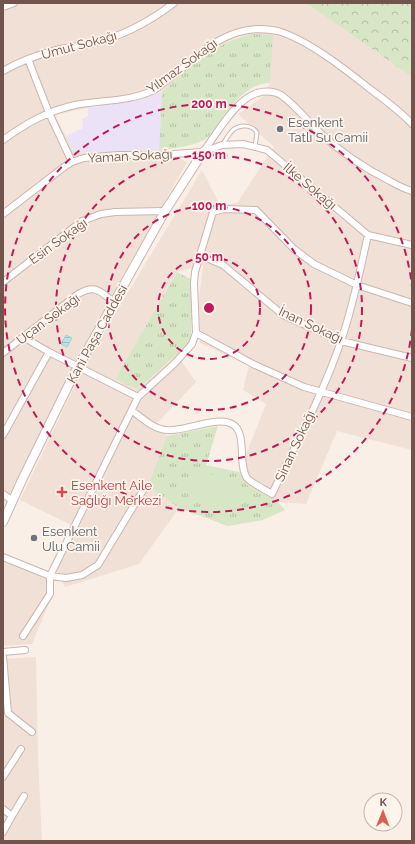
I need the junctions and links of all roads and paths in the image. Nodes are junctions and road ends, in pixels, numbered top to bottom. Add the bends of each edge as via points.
1 (14, 3) edge
2 (174, 3) edge
3 (3, 7) edge
4 (28, 59) junction
5 (3, 71) edge
6 (49, 113) junction
7 (412, 124) edge
8 (3, 140) edge
9 (222, 145) junction
10 (254, 147) junction
11 (203, 152) junction
12 (72, 162) junction
13 (412, 191) edge
14 (165, 211) junction
15 (3, 214) edge
16 (368, 235) junction
17 (412, 245) edge
18 (200, 257) junction
19 (3, 282) edge
20 (356, 285) junction
21 (114, 302) junction
22 (412, 303) edge
23 (196, 333) junction
24 (23, 337) junction
25 (341, 341) junction
26 (49, 352) junction
27 (3, 353) edge
28 (412, 358) edge
29 (79, 366) junction
30 (320, 392) junction
31 (138, 397) junction
32 (132, 411) junction
33 (412, 417) edge
34 (3, 435) edge
35 (145, 487) dead end
36 (3, 494) edge
37 (13, 501) junction
38 (3, 522) edge
39 (3, 556) edge
40 (50, 576) junction
41 (23, 636) dead end
42 (25, 650) dead end
43 (3, 652) edge
44 (3, 657) edge
45 (32, 732) dead end
46 (21, 748) dead end
47 (3, 777) edge
48 (24, 796) dead end
49 (3, 809) edge
50 (12, 816) junction
51 (3, 832) edge

1 - 3 street
2 - 4 street, Umut Sokağı via 128,32
4 - 5 street, Umut Sokağı
4 - 6 street
6 - 7 street, Yılmaz Sokağı via 76,105 138,96 168,79 218,40 241,31 263,29 295,38 315,50 346,70
6 - 8 street, Yılmaz Sokağı via 33,120
6 - 12 street
9 - 10 street, İlke Sokağı via 243,144
9 - 10 lane via 234,129 246,126 254,128 257,133
9 - 11 street, İlke Sokağı
10 - 16 street, İlke Sokağı via 267,150
11 - 12 street, Yaman Sokağı via 118,155 84,158
11 - 13 street via 228,115 249,97 256,93 274,92 292,104 319,132 350,158
11 - 14 street, Kani Paşa Caddesi
12 - 15 street, Yaman Sokağı
14 - 19 street, Esin Sokağı via 115,212 86,219
14 - 21 street, Kani Paşa Caddesi
16 - 17 street, İlke Sokağı
16 - 20 street, Sinan Sokağı
18 - 20 street via 213,212 224,209 256,210 294,249 314,264
18 - 23 street via 194,283
18 - 25 street, İnan Sokağı via 222,265 283,315
20 - 22 street
20 - 25 street, Sinan Sokağı
21 - 24 street, Uçan Sokağı via 89,288
21 - 29 street, Kani Paşa Caddesi
23 - 30 street via 254,365
23 - 31 street via 192,344 175,363
24 - 26 street
24 - 27 street, Uçan Sokağı
25 - 28 street, İnan Sokağı
25 - 30 street, Sinan Sokağı
26 - 29 street
26 - 34 street
29 - 31 street
29 - 37 street, Kani Paşa Caddesi
30 - 32 street, Sinan Sokağı via 272,494 247,479 243,470 240,431 233,424 225,421 170,430 158,429
30 - 33 street
31 - 32 street
32 - 40 street
35 - 40 street via 98,565 82,575 66,578
36 - 37 street
37 - 38 street, Kani Paşa Caddesi
39 - 40 street
40 - 41 street via 50,594
42 - 43 street
44 - 45 street via 8,713
46 - 47 street
48 - 50 street
49 - 50 street
50 - 51 street

